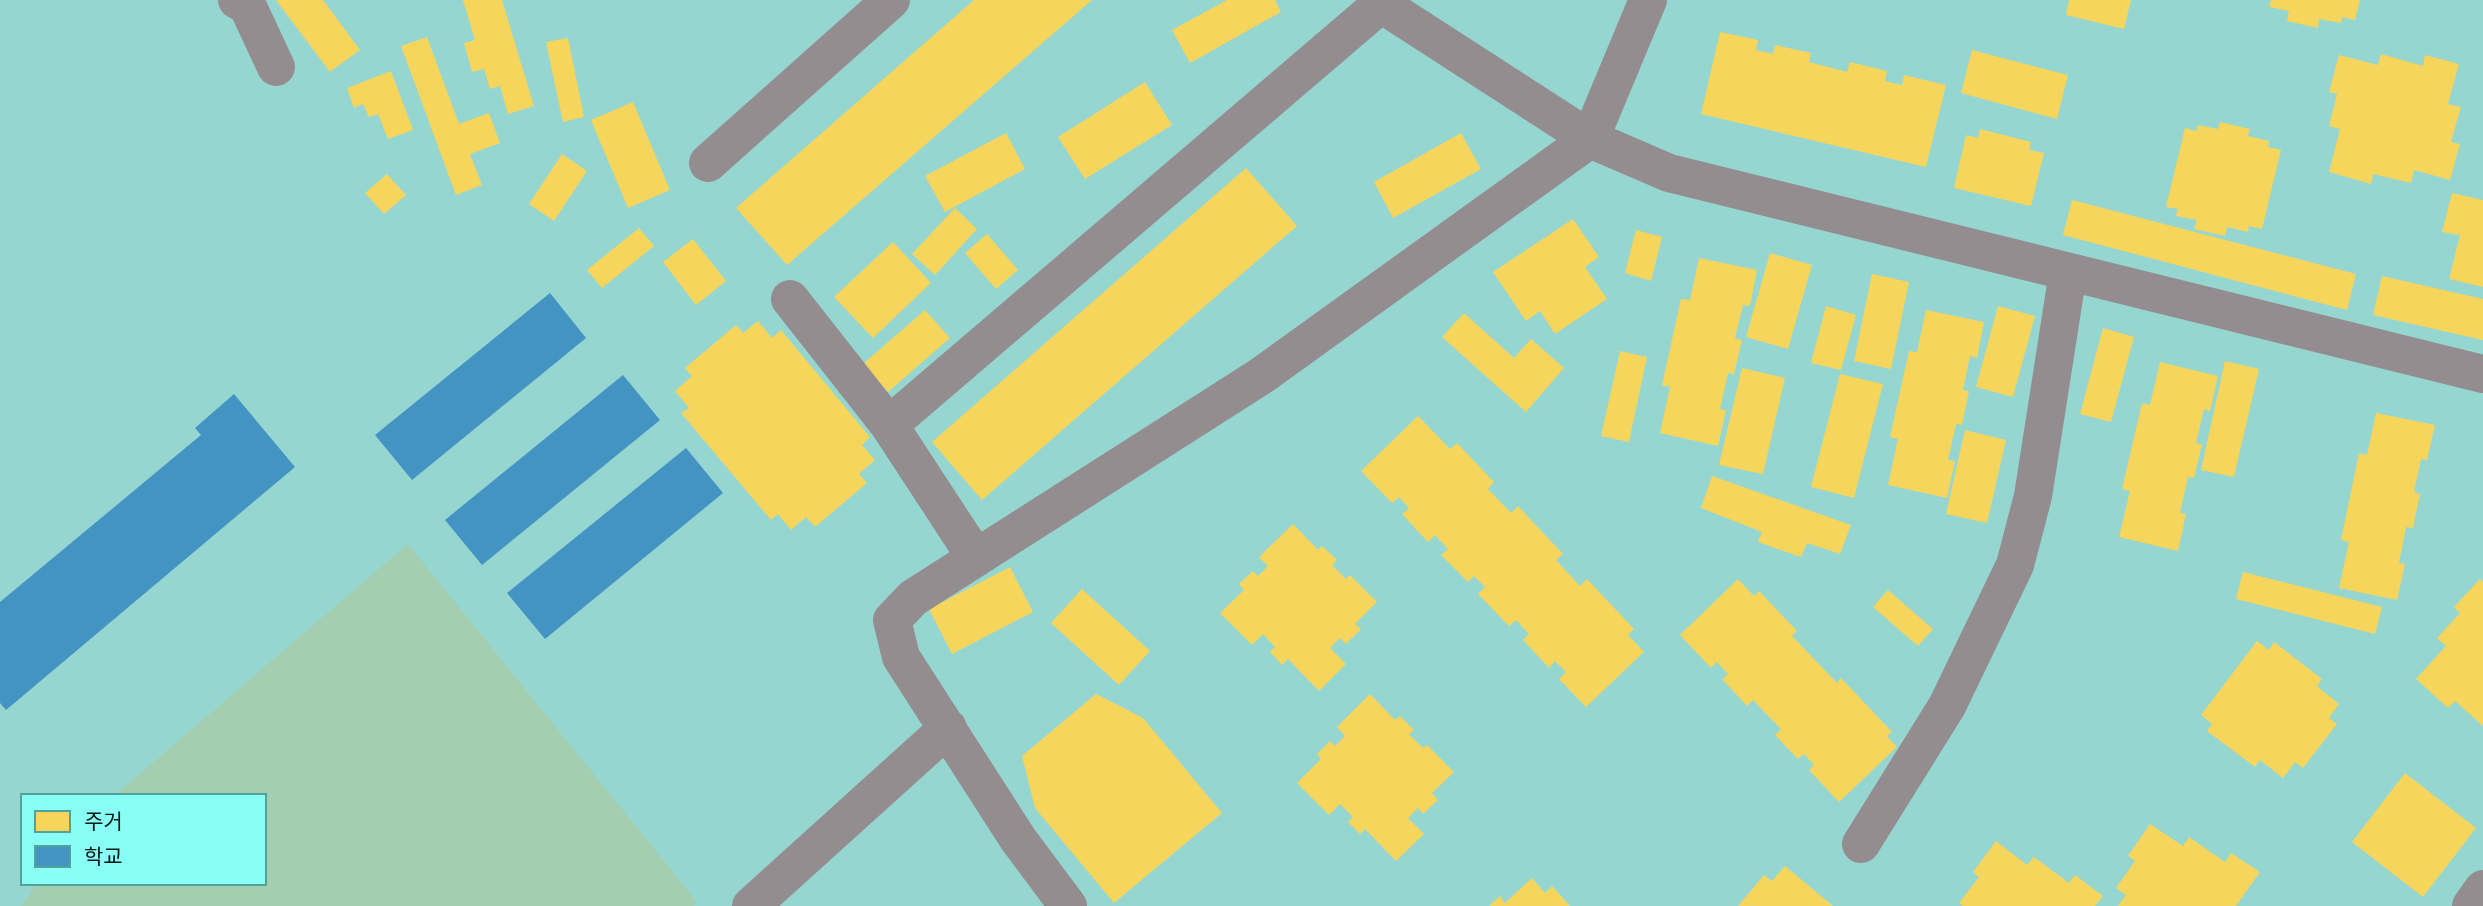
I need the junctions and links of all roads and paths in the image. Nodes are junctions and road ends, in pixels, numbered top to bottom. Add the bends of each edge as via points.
1 (237, 0) edge
2 (891, 0) edge
3 (1648, 0) edge
4 (1378, 2) edge
5 (276, 67) dead end
6 (1590, 139) junction
7 (708, 163) dead end
8 (2068, 272) junction
9 (790, 299) dead end
10 (2483, 374) edge
11 (889, 425) junction
12 (976, 558) junction
13 (948, 728) junction
14 (1861, 844) dead end
15 (2483, 890) edge
16 (751, 906) edge
17 (1069, 906) edge
18 (2471, 906) edge

1 - 5 street via 247,5
2 - 7 street
3 - 6 street
4 - 6 street
4 - 11 street
6 - 8 street via 1669,173
6 - 12 street via 1261,376
8 - 10 street
8 - 14 street via 2033,496 2015,565 1947,706
9 - 11 street
11 - 12 street
12 - 13 street via 913,598 891,621 901,657
13 - 16 street
13 - 17 street via 1018,839
15 - 18 street

